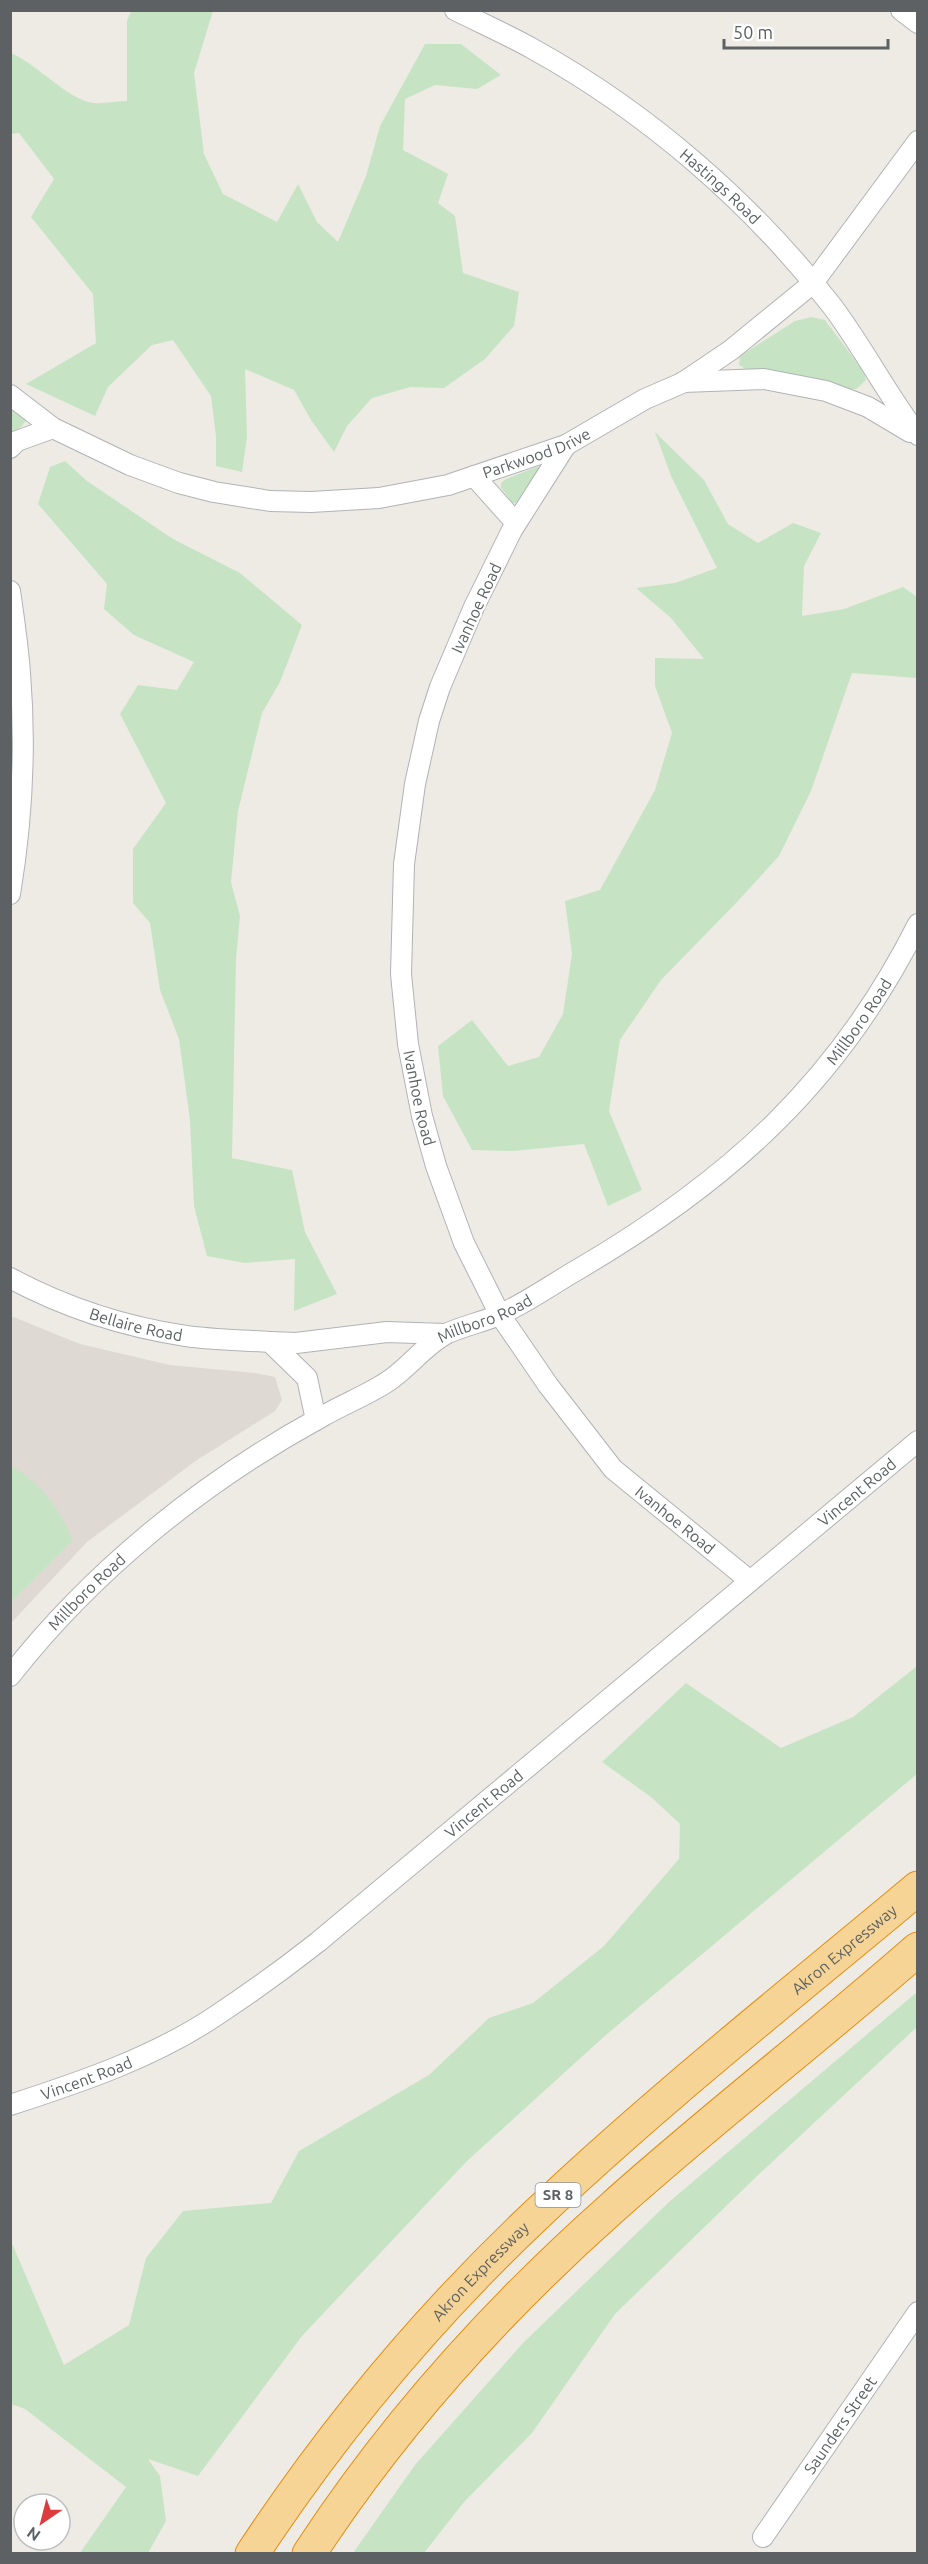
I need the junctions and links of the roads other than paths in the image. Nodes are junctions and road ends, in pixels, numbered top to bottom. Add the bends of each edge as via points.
1 (455, 10) edge
2 (901, 10) edge
3 (918, 23) edge
4 (918, 141) edge
5 (813, 283) junction
6 (682, 382) junction
7 (10, 395) edge
8 (53, 428) junction
9 (918, 436) edge
10 (566, 445) junction
11 (10, 448) edge
12 (474, 476) junction
13 (516, 523) junction
14 (10, 591) edge
15 (10, 894) edge
16 (918, 924) edge
17 (10, 1278) edge
18 (500, 1315) junction
19 (445, 1334) junction
20 (270, 1342) junction
21 (316, 1420) junction
22 (918, 1441) edge
23 (749, 1580) junction
24 (10, 1676) edge
25 (918, 1888) edge
26 (918, 1949) edge
27 (10, 2105) edge
28 (918, 2312) edge
29 (763, 2537) dead end
30 (252, 2553) edge
31 (309, 2553) edge

1 - 5 street, Hastings Road via 576,75 645,123 753,216
2 - 3 street
4 - 5 street, Parkwood Drive
5 - 6 street, Parkwood Drive via 731,350
5 - 9 street, Hastings Road
6 - 9 street, Hastings Road via 764,379 826,392 868,407
6 - 10 street, Parkwood Drive
7 - 8 street, Parkwood Drive
8 - 11 street via 17,441
8 - 12 street, Parkwood Drive via 130,465 179,483 270,501 379,498
10 - 12 street, Parkwood Drive
10 - 13 street, Ivanhoe Road
12 - 13 street
13 - 18 street, Ivanhoe Road via 474,607 429,721 415,784 400,928 402,1006 422,1116 464,1243
14 - 15 street via 20,675 21,732 21,815
16 - 18 street, Millboro Road via 860,1022 815,1080 743,1154 620,1245
17 - 20 street, Bellaire Road via 51,1298 152,1330
18 - 19 street, Millboro Road
18 - 23 street, Ivanhoe Road via 613,1469
19 - 20 street, Bellaire Road via 387,1332 296,1343
19 - 21 street, Millboro Road via 390,1381
20 - 21 street via 307,1378
21 - 24 street, Millboro Road via 208,1489 125,1554 40,1639
22 - 23 street, Vincent Road
23 - 27 street, Vincent Road via 262,1986 217,2015 133,2059
25 - 30 highway, Akron Expressway / SR 8 via 684,2083 533,2217 364,2400
26 - 31 highway, SR 8 via 611,2208 512,2304 436,2385
28 - 29 street, Saunders Street

